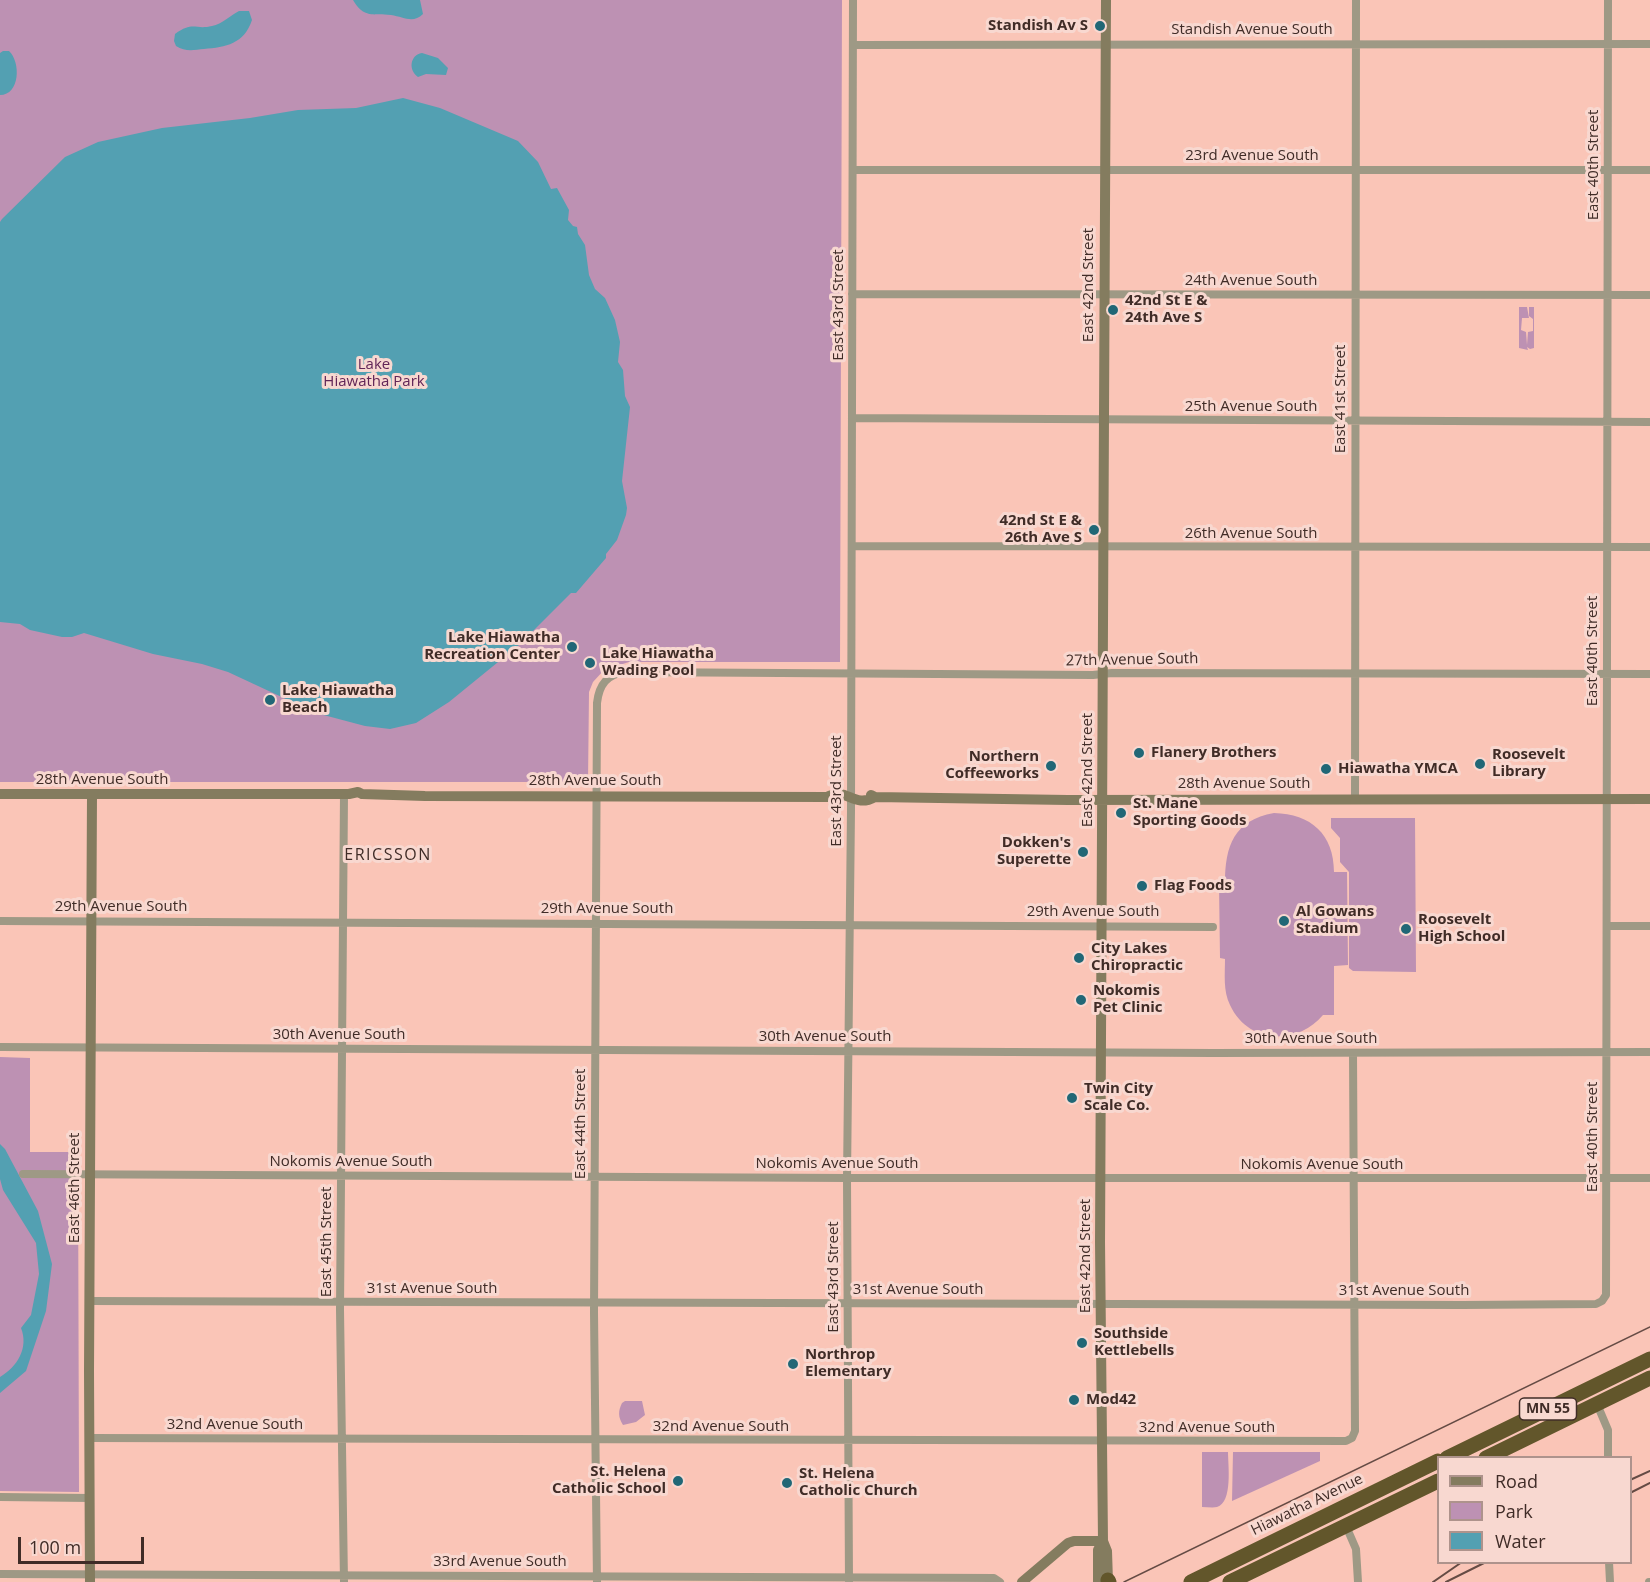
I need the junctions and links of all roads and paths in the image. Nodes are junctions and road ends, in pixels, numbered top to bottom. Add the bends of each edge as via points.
1 (853, 0) edge
2 (1106, 0) edge
3 (1356, 0) edge
4 (1608, 0) edge
5 (1106, 44) junction
6 (1356, 44) junction
7 (1608, 44) junction
8 (1650, 44) edge
9 (853, 45) junction
10 (1105, 169) junction
11 (1355, 169) junction
12 (853, 170) junction
13 (1607, 170) junction
14 (1650, 170) edge
15 (852, 294) junction
16 (1104, 294) junction
17 (1355, 294) junction
18 (1608, 295) junction
19 (1650, 295) edge
20 (852, 418) junction
21 (1104, 420) junction
22 (1355, 421) junction
23 (1608, 422) junction
24 (1650, 422) edge
25 (852, 546) junction
26 (1103, 547) junction
27 (1355, 547) junction
28 (1608, 547) junction
29 (1650, 547) edge
30 (1354, 673) junction
31 (614, 674) joint
32 (851, 674) junction
33 (1103, 674) junction
34 (1607, 674) junction
35 (1650, 674) edge
36 (0, 794) edge
37 (347, 794) junction
38 (92, 795) junction
39 (597, 796) junction
40 (850, 798) junction
41 (1102, 799) junction
42 (1355, 799) junction
43 (1650, 799) edge
44 (1607, 800) junction
45 (0, 921) edge
46 (90, 921) junction
47 (344, 921) junction
48 (596, 923) junction
49 (849, 924) junction
50 (1103, 926) junction
51 (1608, 926) junction
52 (1650, 926) edge
53 (1213, 927) dead end
54 (0, 1047) edge
55 (90, 1047) junction
56 (343, 1048) junction
57 (595, 1050) junction
58 (848, 1051) junction
59 (1102, 1052) junction
60 (1607, 1052) junction
61 (1650, 1052) edge
62 (1353, 1053) junction
63 (23, 1174) dead end
64 (90, 1174) junction
65 (341, 1175) junction
66 (594, 1176) junction
67 (847, 1178) junction
68 (1101, 1178) junction
69 (1353, 1178) junction
70 (1606, 1178) junction
71 (1650, 1178) edge
72 (89, 1301) junction
73 (1602, 1301) joint
74 (341, 1302) junction
75 (594, 1302) junction
76 (847, 1304) junction
77 (1101, 1305) junction
78 (1353, 1305) junction
79 (1650, 1359) edge
80 (1650, 1378) edge
81 (1597, 1404) junction
82 (89, 1438) junction
83 (342, 1438) junction
84 (595, 1440) junction
85 (849, 1440) junction
86 (1102, 1441) junction
87 (1451, 1456) edge
88 (1490, 1456) edge
89 (1608, 1456) edge
90 (1437, 1461) edge
91 (1437, 1480) edge
92 (0, 1497) edge
93 (90, 1498) junction
94 (1346, 1526) junction
95 (1102, 1541) junction
96 (1610, 1564) edge
97 (0, 1574) edge
98 (90, 1579) edge
99 (344, 1579) edge
100 (597, 1579) edge
101 (849, 1580) edge
102 (1106, 1581) edge
103 (1000, 1582) edge
104 (1022, 1582) edge
105 (1191, 1582) edge
106 (1230, 1582) edge
107 (1358, 1582) edge
108 (1610, 1582) edge

1 - 9 street, East 43rd Street
2 - 5 street, East 42nd Street
3 - 6 street, East 41st Street
4 - 7 street, East 40th Street
5 - 6 street, Standish Avenue South
5 - 9 street, Standish Avenue South
5 - 10 street, East 42nd Street
6 - 7 street, Standish Avenue South
6 - 11 street, East 41st Street
7 - 8 street, Standish Avenue South
7 - 13 street, East 40th Street
9 - 12 street, East 43rd Street
10 - 11 street, 23rd Avenue South
10 - 12 street, 23rd Avenue South
10 - 16 street, East 42nd Street
11 - 13 street, 23rd Avenue South
11 - 17 street, East 41st Street
12 - 15 street, East 43rd Street
13 - 14 street, 23rd Avenue South
13 - 18 street, East 40th Street
15 - 16 street, 24th Avenue South
15 - 20 street, East 43rd Street
16 - 17 street, 24th Avenue South
16 - 21 street, East 42nd Street
17 - 18 street, 24th Avenue South
17 - 22 street, East 41st Street
18 - 19 street, 24th Avenue South
18 - 23 street, East 40th Street
20 - 21 street, 25th Avenue South
20 - 25 street, East 43rd Street
21 - 22 street, 25th Avenue South
21 - 26 street, East 42nd Street
22 - 23 street, 25th Avenue South
22 - 27 street, East 41st Street
23 - 24 street, 25th Avenue South
23 - 28 street, East 40th Street
25 - 26 street, 26th Avenue South
25 - 32 street, East 43rd Street
26 - 27 street, 26th Avenue South
26 - 33 street, East 42nd Street
27 - 28 street, 26th Avenue South
27 - 30 street, East 41st Street
28 - 29 street, 26th Avenue South
28 - 34 street, East 40th Street
30 - 33 street, 27th Avenue South
30 - 34 street, 27th Avenue South
30 - 42 street, East 41st Street
31 - 32 street, 27th Avenue South
31 - 39 street, East 44th Street via 599,691
32 - 33 street, 27th Avenue South
32 - 40 street, East 43rd Street
33 - 41 street, East 42nd Street
34 - 35 street, 27th Avenue South
34 - 44 street, East 40th Street
36 - 38 street, 28th Avenue South
37 - 38 street, 28th Avenue South
37 - 39 street, 28th Avenue South
37 - 47 street, East 45th Street
38 - 46 street, East 46th Street
39 - 40 street, 28th Avenue South via 846,794
39 - 48 street, East 44th Street
40 - 41 street, 28th Avenue South
40 - 49 street, East 43rd Street
41 - 42 street, 28th Avenue South
41 - 50 street, East 42nd Street
42 - 44 street, 28th Avenue South
43 - 44 street, 28th Avenue South
44 - 51 street, East 40th Street
45 - 46 street, 29th Avenue South
46 - 47 street, 29th Avenue South
46 - 55 street, East 46th Street
47 - 48 street, 29th Avenue South
47 - 56 street, East 45th Street
48 - 49 street, 29th Avenue South
48 - 57 street, East 44th Street
49 - 50 street, 29th Avenue South
49 - 58 street, East 43rd Street
50 - 53 street, 29th Avenue South
50 - 59 street, East 42nd Street
51 - 52 street
51 - 60 street, East 40th Street
54 - 55 street, 30th Avenue South
55 - 56 street, 30th Avenue South
55 - 64 street, East 46th Street
56 - 57 street, 30th Avenue South
56 - 65 street, East 45th Street
57 - 58 street, 30th Avenue South
57 - 66 street, East 44th Street
58 - 59 street, 30th Avenue South
58 - 67 street, East 43rd Street
59 - 62 street, 30th Avenue South
59 - 68 street, East 42nd Street
60 - 61 street, 30th Avenue South
60 - 62 street, 30th Avenue South
60 - 70 street, East 40th Street
62 - 69 street
63 - 64 street, Nokomis Avenue South
64 - 65 street, Nokomis Avenue South
64 - 72 street, East 46th Street
65 - 66 street, Nokomis Avenue South
65 - 74 street, East 45th Street
66 - 67 street, Nokomis Avenue South
66 - 75 street, East 44th Street
67 - 68 street, Nokomis Avenue South
67 - 76 street, East 43rd Street
68 - 69 street, Nokomis Avenue South
68 - 77 street, East 42nd Street
69 - 70 street, Nokomis Avenue South
69 - 78 street
70 - 71 street, Nokomis Avenue South
70 - 73 street, East 40th Street via 1606,1295
72 - 74 street, 31st Avenue South
72 - 82 street, East 46th Street
73 - 78 street, 31st Avenue South
74 - 75 street, 31st Avenue South
74 - 83 street, East 45th Street
75 - 76 street, 31st Avenue South
75 - 84 street, East 44th Street
76 - 77 street, 31st Avenue South
76 - 85 street, East 43rd Street
77 - 78 street, 31st Avenue South
77 - 86 street, East 42nd Street
78 - 86 street, 32nd Avenue South via 1352,1438
79 - 87 highway, MN 55
80 - 81 highway, MN 55
81 - 88 highway, MN 55
81 - 89 street via 1608,1430
82 - 83 street, 32nd Avenue South
82 - 93 street, East 46th Street
83 - 84 street, 32nd Avenue South
83 - 99 street, East 45th Street
84 - 85 street, 32nd Avenue South
84 - 100 street, East 44th Street
85 - 86 street, 32nd Avenue South
85 - 101 street, East 43rd Street
86 - 95 street, East 42nd Street
90 - 105 highway, Hiawatha Avenue
91 - 94 highway
92 - 93 street
93 - 98 street, East 46th Street
94 - 106 highway
94 - 107 street via 1356,1549
95 - 102 street, East 42nd Street via 1107,1551
95 - 104 street via 1068,1543
96 - 108 street
97 - 98 street, 33rd Avenue South
98 - 99 street, 33rd Avenue South
99 - 100 street, 33rd Avenue South
100 - 101 street, 33rd Avenue South
101 - 103 street, 33rd Avenue South via 994,1578

